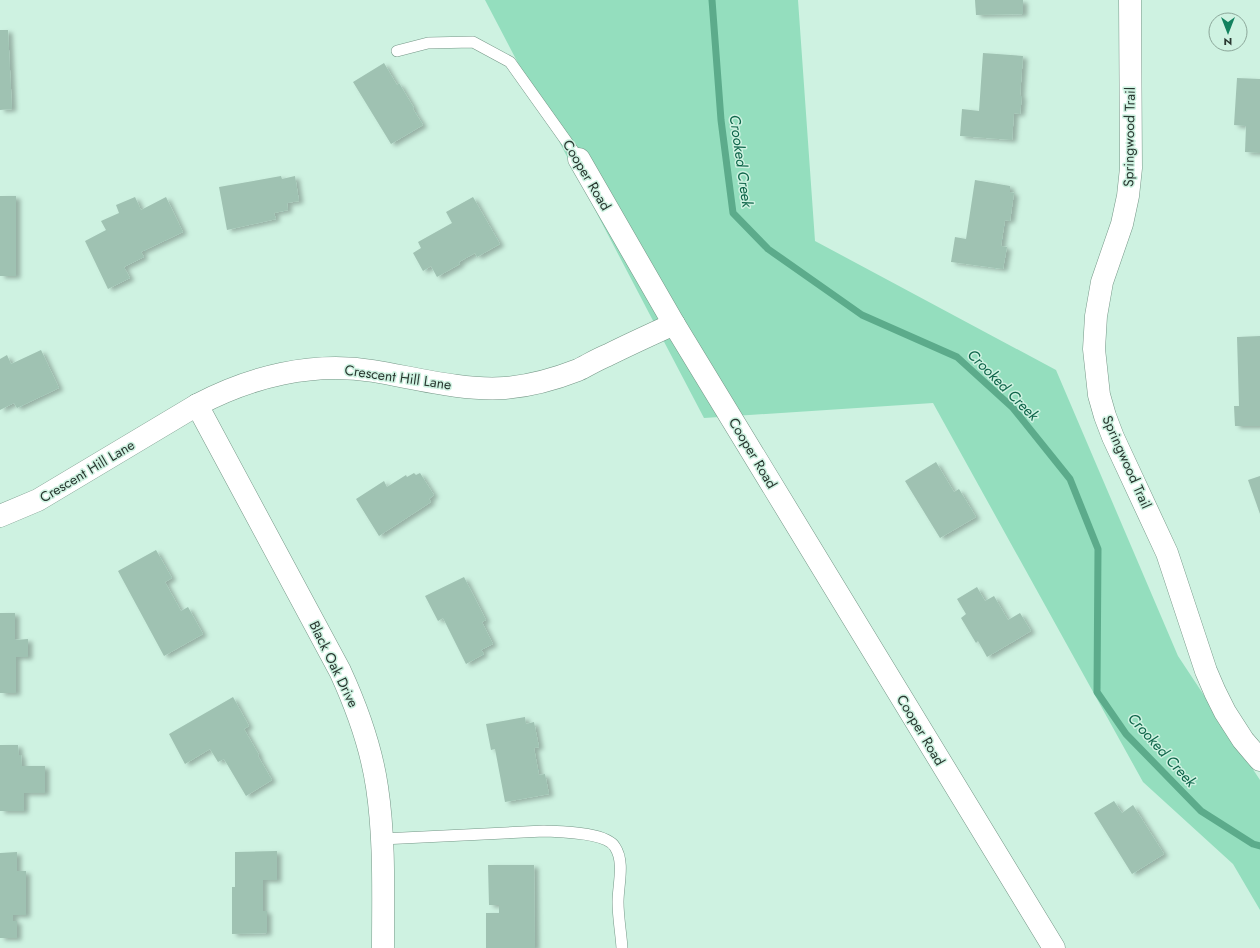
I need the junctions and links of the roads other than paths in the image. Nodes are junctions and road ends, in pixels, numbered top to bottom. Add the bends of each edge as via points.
1 (1130, 0) edge
2 (397, 51) dead end
3 (579, 159) joint
4 (674, 324) junction
5 (197, 405) junction
6 (0, 516) edge
7 (1260, 760) edge
8 (382, 839) junction
9 (383, 948) edge
10 (622, 948) edge
11 (1054, 948) edge

1 - 7 street, Springwood Trail via 1129,187 1122,224 1102,282 1097,305 1094,328 1097,383 1113,437 1167,552 1215,692 1243,740
2 - 3 lane, Cooper Road via 428,43 473,42 510,62
3 - 4 street, Cooper Road
4 - 5 street, Crescent Hill Lane via 579,369 526,385 472,388 360,369 315,369 259,379 217,394
4 - 11 street, Cooper Road
5 - 6 street, Crescent Hill Lane via 38,500
5 - 8 street, Black Oak Drive via 350,690 373,764
8 - 9 street, Black Oak Drive
8 - 10 lane via 544,831 571,832 596,836 608,841 615,846 620,859 618,902

